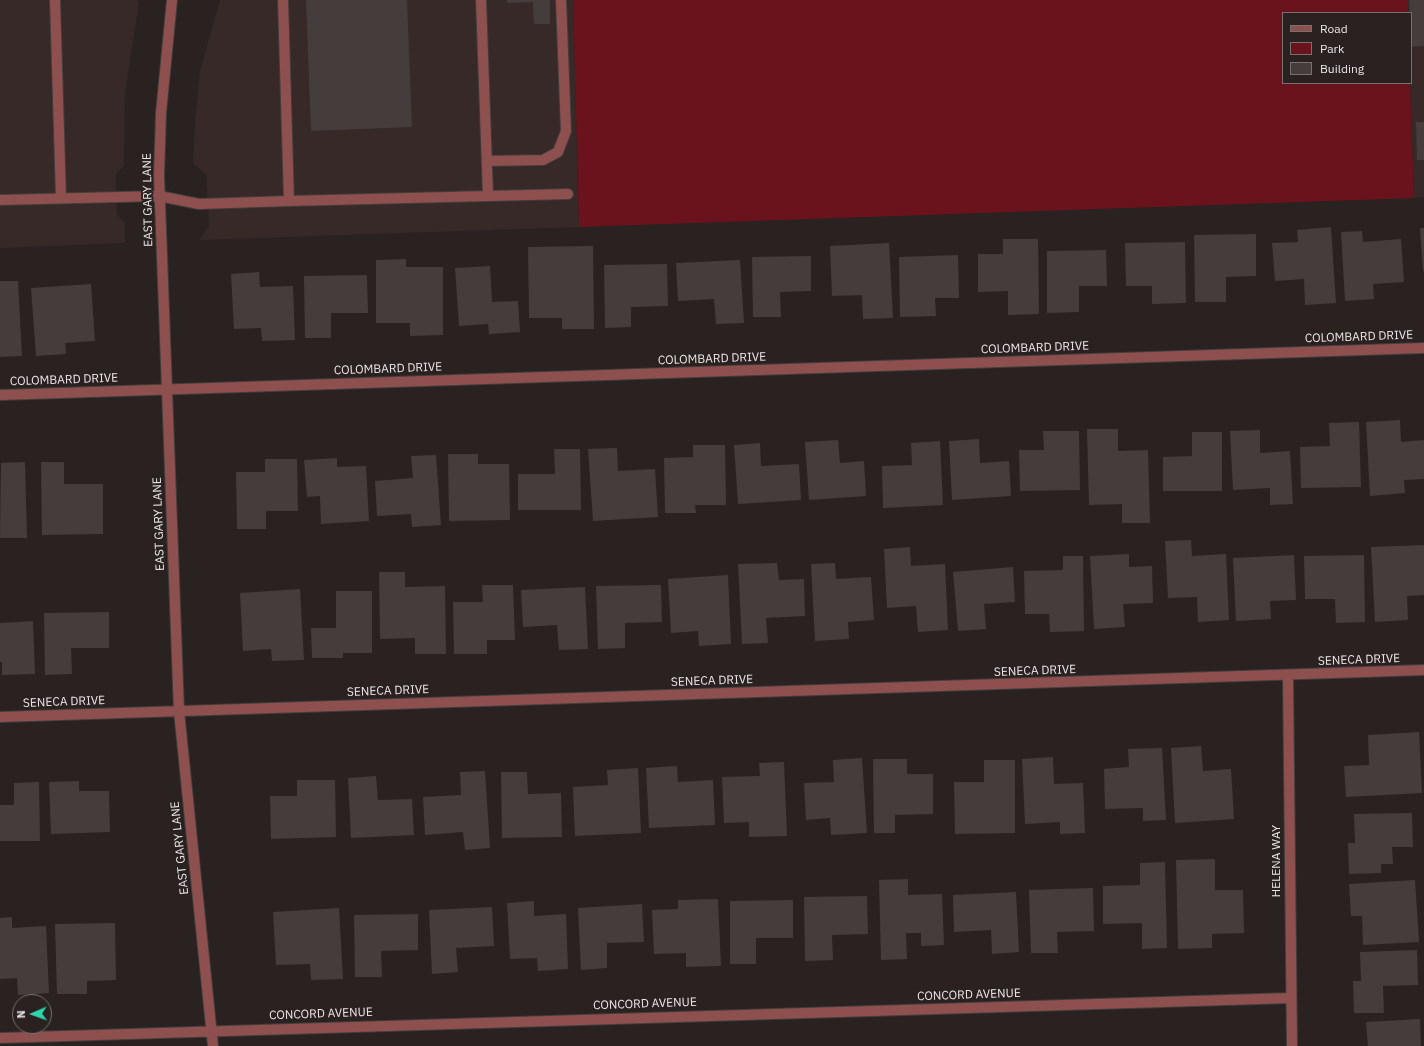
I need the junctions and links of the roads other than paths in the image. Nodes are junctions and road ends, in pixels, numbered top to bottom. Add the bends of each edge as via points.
1 (55, 0) edge
2 (172, 0) edge
3 (283, 0) edge
4 (481, 0) edge
5 (561, 0) edge
6 (487, 161) junction
7 (568, 194) dead end
8 (488, 195) junction
9 (160, 196) junction
10 (62, 198) junction
11 (0, 200) edge
12 (289, 201) junction
13 (1424, 348) edge
14 (168, 390) junction
15 (0, 395) edge
16 (1424, 670) edge
17 (1288, 676) junction
18 (179, 711) junction
19 (0, 717) edge
20 (1291, 998) junction
21 (212, 1031) junction
22 (0, 1038) edge
23 (212, 1046) edge
24 (1292, 1046) edge

1 - 10 street
2 - 9 street, EAST GARY LANE via 161,113
3 - 12 street
4 - 6 street
5 - 6 street via 566,131 558,152 543,160
6 - 8 street
7 - 8 street
8 - 12 street
9 - 10 street
9 - 12 street via 199,204
9 - 14 street, EAST GARY LANE
10 - 11 street
13 - 14 street, COLOMBARD DRIVE
14 - 15 street, COLOMBARD DRIVE
14 - 18 street, EAST GARY LANE
16 - 17 street, SENECA DRIVE
17 - 18 street, SENECA DRIVE
17 - 20 street, HELENA WAY
18 - 19 street, SENECA DRIVE
18 - 21 street, EAST GARY LANE
20 - 21 street, CONCORD AVENUE
20 - 24 street, HELENA WAY
21 - 22 street, CONCORD AVENUE
21 - 23 street, EAST GARY LANE

